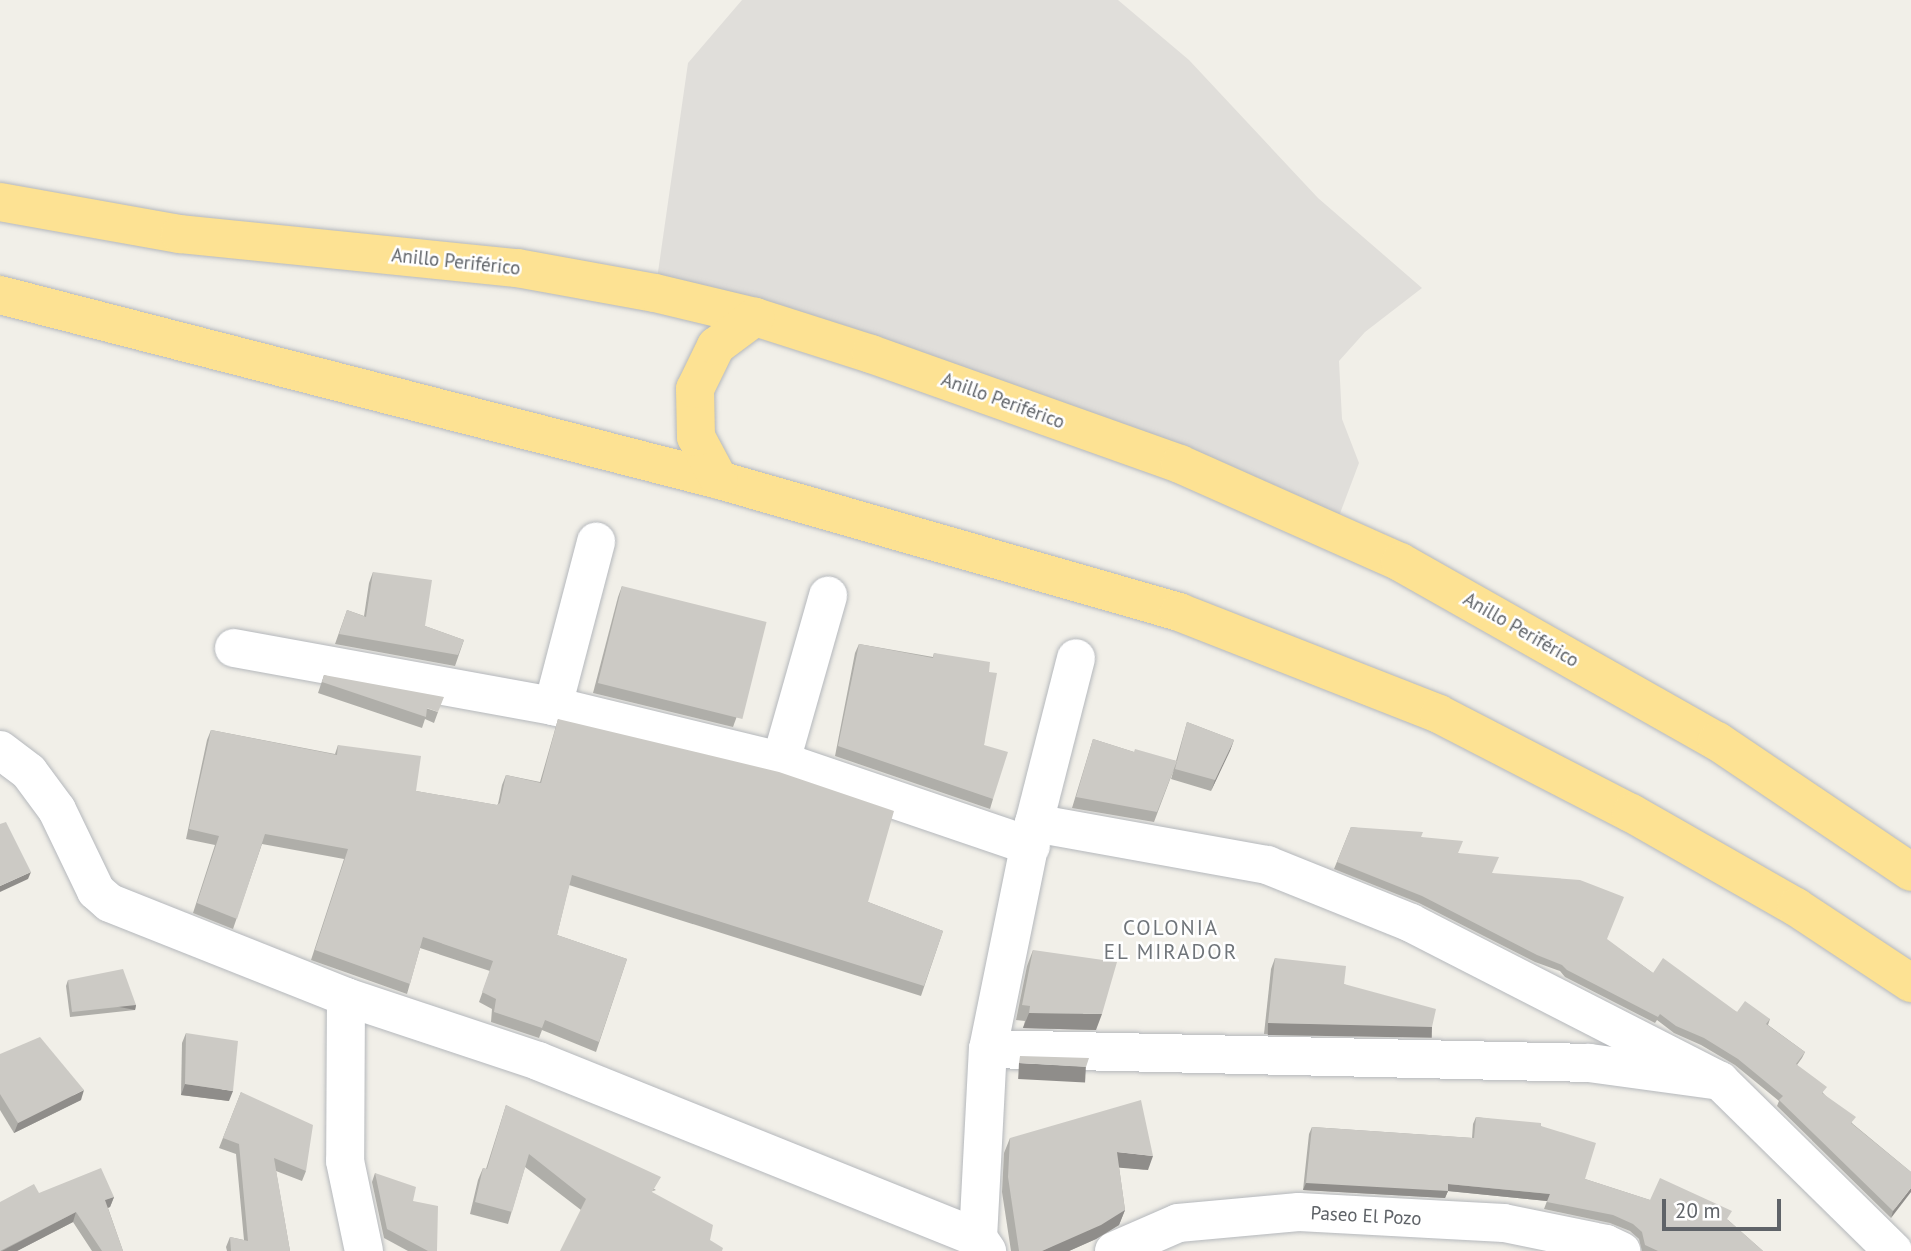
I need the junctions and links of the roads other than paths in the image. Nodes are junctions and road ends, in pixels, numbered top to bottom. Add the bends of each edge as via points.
1 (0, 202) edge
2 (0, 295) edge
3 (755, 317) junction
4 (719, 480) junction
5 (596, 542) dead end
6 (828, 596) dead end
7 (234, 648) dead end
8 (1076, 658) dead end
9 (553, 706) junction
10 (0, 750) edge
11 (781, 761) junction
12 (1033, 834) junction
13 (1911, 873) edge
14 (1911, 983) edge
15 (346, 997) junction
16 (988, 1049) junction
17 (1720, 1082) junction
18 (982, 1244) edge
19 (364, 1251) edge
20 (1114, 1251) edge
21 (1621, 1251) edge
22 (1893, 1251) edge

1 - 3 highway, Anillo Periférico via 180,234 517,268
2 - 4 highway
3 - 4 highway via 716,346 695,389 695,437
3 - 13 highway, Anillo Periférico via 1180,464 1400,562 1717,741
4 - 14 highway via 1179,612 1439,714 1655,826 1797,907
5 - 9 street
6 - 11 street
7 - 9 street
8 - 12 street
9 - 11 street
10 - 15 street via 29,772 50,800 96,891 110,903
11 - 12 street
12 - 16 street
12 - 17 street via 1266,865 1411,922
15 - 18 street via 538,1061
15 - 19 street via 345,1161
16 - 17 street via 1589,1063
16 - 18 street
17 - 22 street
20 - 21 street, Paseo El Pozo via 1178,1223 1299,1212 1504,1223

